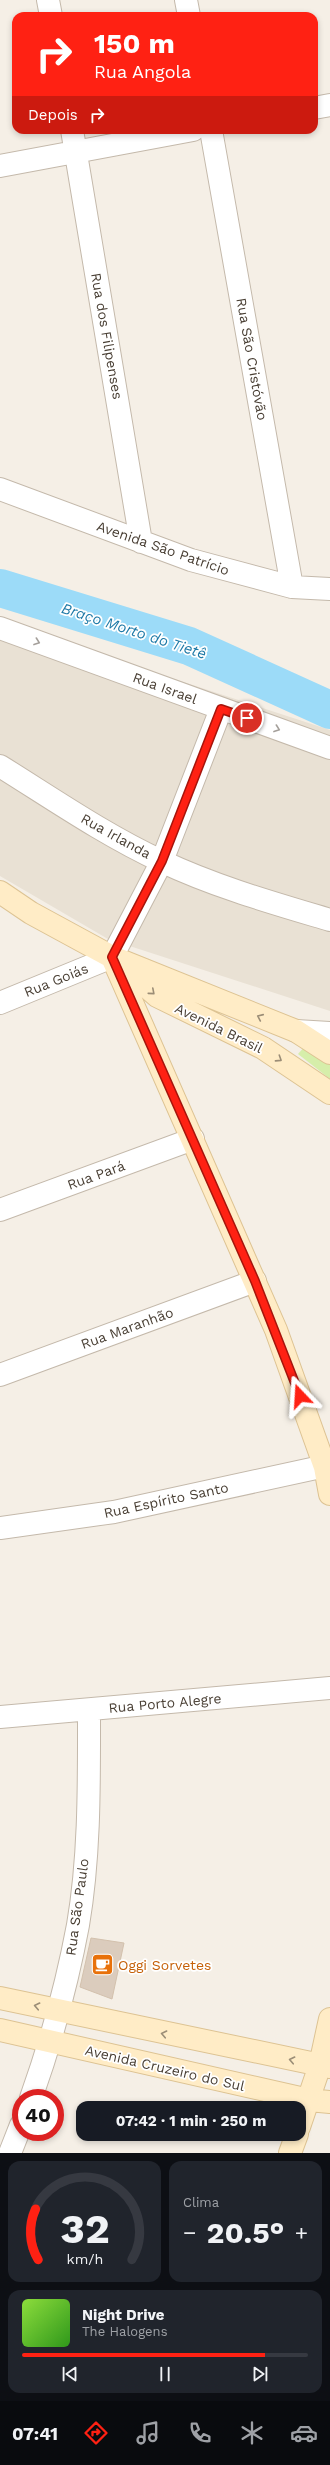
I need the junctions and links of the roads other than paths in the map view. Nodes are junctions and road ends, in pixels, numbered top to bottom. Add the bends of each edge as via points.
1 (48, 0) edge
2 (186, 0) edge
3 (50, 12) edge
4 (188, 12) edge
5 (330, 105) edge
6 (318, 107) edge
7 (73, 134) edge
8 (172, 134) edge
9 (212, 134) edge
10 (76, 152) junction
11 (0, 166) edge
12 (0, 489) edge
13 (141, 542) junction
14 (292, 587) junction
15 (330, 589) edge
16 (0, 628) edge
17 (221, 709) junction
18 (330, 748) edge
19 (0, 766) edge
20 (162, 861) junction
21 (0, 892) edge
22 (330, 920) edge
23 (112, 957) junction
24 (0, 1003) edge
25 (181, 1009) junction
26 (146, 1030) junction
27 (296, 1031) junction
28 (330, 1033) edge
29 (330, 1053) edge
30 (330, 1094) edge
31 (193, 1139) junction
32 (0, 1210) edge
33 (255, 1281) junction
34 (0, 1375) edge
35 (327, 1466) edge
36 (330, 1494) edge
37 (0, 1528) edge
38 (330, 1688) edge
39 (88, 1710) junction
40 (0, 1717) edge
41 (0, 1998) edge
42 (59, 2010) junction
43 (330, 2019) edge
44 (0, 2030) edge
45 (51, 2042) junction
46 (325, 2066) edge
47 (34, 2089) edge
48 (309, 2100) junction
49 (330, 2102) edge
50 (306, 2108) edge
51 (15, 2141) edge
52 (294, 2141) edge
53 (10, 2153) edge
54 (290, 2153) edge

1 - 3 street
2 - 4 street
5 - 6 street
7 - 10 street, Rua dos Filipenses
8 - 10 street
9 - 14 street, Rua São Cristóvão
10 - 11 street
10 - 13 street, Rua dos Filipenses
12 - 13 street, Avenida São Patrício
13 - 14 street, Avenida São Patrício via 191,560
14 - 15 street, Avenida São Patrício
16 -> 17 street, Rua Israel
17 -> 18 street, Rua Israel
17 - 20 street
19 - 20 street, Rua Irlanda via 110,835
20 - 22 street, Rua Irlanda via 233,891
20 - 23 street
21 - 23 street, Avenida Brasil via 31,913
23 - 24 street, Rua Goiás
23 -> 25 street, Avenida Brasil via 156,996
23 - 26 street
27 -> 23 street, Avenida Brasil
25 - 26 street via 160,1014
25 -> 30 street, Avenida Brasil via 263,1048
26 - 31 street
27 - 28 street
27 - 29 street, Avenida Brasil
31 - 32 street, Rua Pará
31 - 33 street
33 - 34 street, Rua Maranhão
33 - 35 street
35 - 36 street
35 - 37 street, Rua Espírito Santo via 114,1512
38 - 39 street, Rua Porto Alegre
39 - 40 street, Rua Porto Alegre
39 - 42 street, Rua São Paulo via 89,1781 84,1871 78,1925
42 -> 41 street
42 - 45 street, Rua São Paulo
46 -> 42 street
43 - 46 street
44 - 45 street, Avenida Cruzeiro do Sul
45 - 47 street, Rua São Paulo
45 - 48 street, Avenida Cruzeiro do Sul
46 - 48 street
48 - 49 street, Avenida Cruzeiro do Sul
48 - 50 street
51 - 53 street
52 - 54 street

